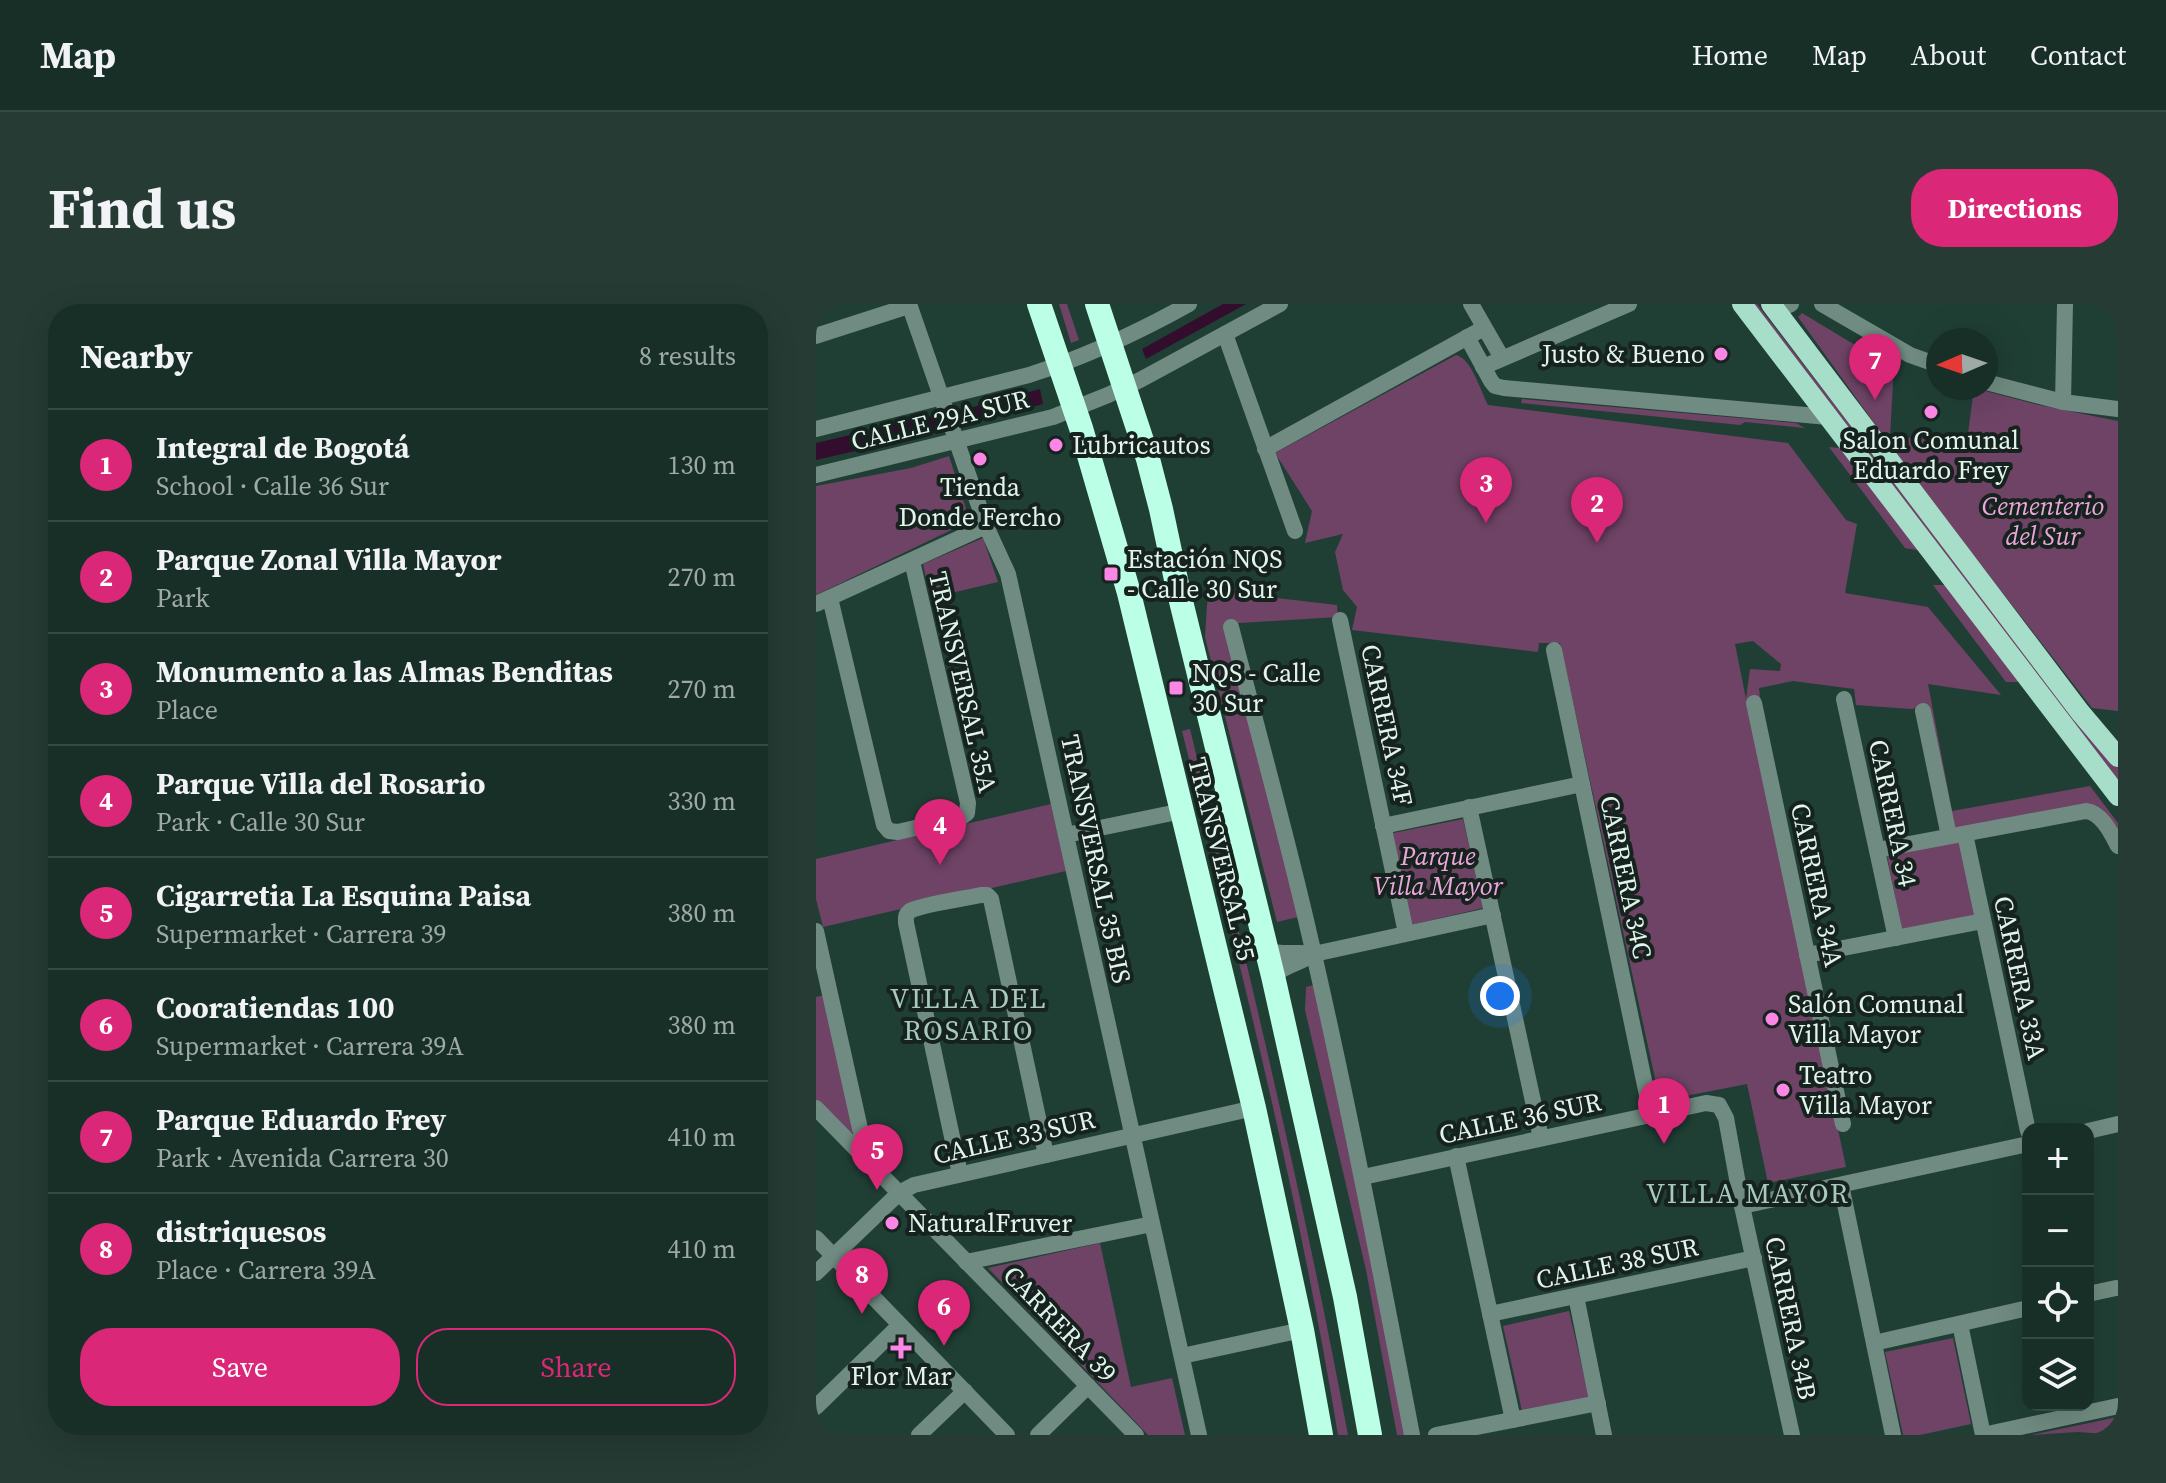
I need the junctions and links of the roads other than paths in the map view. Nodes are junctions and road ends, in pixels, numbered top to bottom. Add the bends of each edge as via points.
1 (1039, 304) edge
2 (1097, 304) edge
3 (1189, 304) edge
4 (1280, 304) edge
5 (1471, 304) edge
6 (1742, 304) edge
7 (1822, 304) edge
8 (2065, 304) edge
9 (909, 305) edge
10 (1618, 306) edge
11 (1779, 306) edge
12 (1484, 328) junction
13 (1225, 334) junction
14 (816, 336) edge
15 (1467, 337) junction
16 (1111, 344) junction
17 (1502, 358) junction
18 (1926, 361) edge
19 (1059, 365) junction
20 (1483, 367) junction
21 (1998, 385) edge
22 (1125, 386) junction
23 (2063, 402) junction
24 (943, 403) junction
25 (1075, 409) junction
26 (2118, 409) edge
27 (1828, 417) junction
28 (816, 429) edge
29 (954, 435) junction
30 (1265, 449) junction
31 (816, 475) edge
32 (986, 526) junction
33 (1295, 531) dead end
34 (912, 561) junction
35 (823, 601) edge
36 (1340, 620) dead end
37 (1231, 627) dead end
38 (1554, 650) dead end
39 (1844, 699) dead end
40 (1754, 703) dead end
41 (1923, 711) dead end
42 (2080, 712) junction
43 (2118, 735) edge
44 (2118, 757) edge
45 (1582, 784) junction
46 (2118, 796) edge
47 (1469, 807) junction
48 (1182, 811) junction
49 (1383, 826) junction
50 (1066, 835) junction
51 (1957, 835) junction
52 (2118, 846) edge
53 (1877, 850) junction
54 (1493, 915) junction
55 (1983, 921) junction
56 (816, 931) edge
57 (1406, 933) junction
58 (1896, 938) junction
59 (1267, 950) junction
60 (1314, 954) junction
61 (1807, 955) junction
62 (1273, 976) junction
63 (816, 1108) edge
64 (1254, 1108) junction
65 (1651, 1114) junction
66 (1726, 1118) joint
67 (2026, 1123) edge
68 (1843, 1124) dead end
69 (2118, 1124) edge
70 (2094, 1130) edge
71 (1132, 1135) junction
72 (1541, 1138) junction
73 (2022, 1145) edge
74 (1046, 1155) junction
75 (1456, 1156) junction
76 (867, 1161) junction
77 (960, 1174) junction
78 (1363, 1177) junction
79 (1841, 1185) junction
80 (899, 1193) junction
81 (1742, 1206) junction
82 (1152, 1224) junction
83 (816, 1238) edge
84 (833, 1256) junction
85 (1754, 1258) junction
86 (966, 1262) junction
87 (816, 1273) edge
88 (2116, 1288) dead end
89 (2094, 1293) edge
90 (1576, 1296) junction
91 (2022, 1309) edge
92 (1490, 1314) junction
93 (1960, 1324) junction
94 (900, 1325) junction
95 (1302, 1330) junction
96 (1874, 1343) junction
97 (1182, 1356) junction
98 (1088, 1386) junction
99 (965, 1391) junction
100 (1598, 1403) junction
101 (2118, 1406) edge
102 (816, 1407) edge
103 (1513, 1420) junction
104 (919, 1435) edge
105 (1007, 1435) edge
106 (1038, 1435) edge
107 (1136, 1435) edge
108 (1199, 1435) edge
109 (1321, 1435) edge
110 (1370, 1435) edge
111 (1412, 1435) edge
112 (1436, 1435) edge
113 (1604, 1435) edge
114 (1792, 1435) edge
115 (1893, 1435) edge
116 (1983, 1435) edge

1 - 19 highway, TRANSVERSAL 35
2 - 16 highway, TRANSVERSAL 35
3 - 16 street, CALLE 29A SUR
4 - 13 street, CALLE 29A SUR
5 - 12 street
6 - 27 main road
7 - 18 street
8 - 23 street
9 - 14 street
9 - 24 street, TRANSVERSAL 35 BIS
10 - 17 street
11 - 42 main road
12 - 15 street
12 - 17 street
13 - 22 street, CALLE 29A SUR
13 - 30 street
15 - 20 street
15 - 30 street
16 - 19 street, CALLE 29A SUR
16 - 22 highway, TRANSVERSAL 35
17 - 20 street
19 - 24 street, CALLE 29A SUR
19 - 25 highway, TRANSVERSAL 35
20 - 27 street via 1495,386 1504,388
21 - 23 street
22 - 25 street, CALLE 29A SUR
22 - 59 highway, TRANSVERSAL 35 via 1161,509
23 - 26 street
24 - 28 street, CALLE 29A SUR
24 - 29 street, TRANSVERSAL 35 BIS
25 - 29 street, CALLE 29A SUR
25 - 48 highway, TRANSVERSAL 35 via 1129,593
27 - 46 main road
29 - 31 street, CALLE 29A SUR
29 - 32 street, TRANSVERSAL 35 BIS
30 - 33 street
32 - 34 street
32 - 50 street, TRANSVERSAL 35 BIS via 1008,574
34 - 35 street
34 - 35 street, TRANSVERSAL 35A via 968,803 967,813 954,820 898,832 884,825
36 - 49 street, CARRERA 34F
37 - 60 street
38 - 45 street, CARRERA 34C
39 - 53 street, CARRERA 34
40 - 61 street, CARRERA 34A
41 - 51 street, CARRERA 33A
42 - 43 main road
42 - 44 main road
45 - 47 street
45 - 65 street, CARRERA 34C
47 - 49 street
47 - 54 street
48 - 50 street
48 - 64 highway, TRANSVERSAL 35
49 - 57 street, CARRERA 34F
50 - 71 street, TRANSVERSAL 35 BIS
51 - 52 street via 2093,812
51 - 53 street
51 - 55 street, CARRERA 33A
53 - 58 street, CARRERA 34
54 - 57 street
54 - 72 street
55 - 58 street
55 - 67 street, CARRERA 33A
56 - 76 street
57 - 60 street
58 - 61 street
59 - 60 street
59 - 62 highway, TRANSVERSAL 35
60 - 62 street
60 - 78 street
61 - 68 street, CARRERA 34A
62 - 110 highway, TRANSVERSAL 35 via 1345,1297
63 - 76 street, CARRERA 39
64 - 71 street, CALLE 33 SUR
64 - 95 highway, TRANSVERSAL 35
65 - 66 street, CALLE 36 SUR via 1706,1103 1719,1105
65 - 72 street, CALLE 36 SUR
66 - 81 street, CARRERA 34B
69 - 70 street
71 - 74 street, CALLE 33 SUR
71 - 82 street, TRANSVERSAL 35 BIS
72 - 75 street, CALLE 36 SUR
73 - 79 street
74 - 77 street, CALLE 33 SUR
74 - 77 street via 991,899 981,895 906,916
75 - 78 street, CALLE 36 SUR
75 - 92 street
76 - 80 street, CARRERA 39
77 - 80 street, CALLE 33 SUR
78 - 111 street
79 - 81 street
79 - 96 street
80 - 84 street, CALLE 33 SUR
80 - 86 street, CARRERA 39
81 - 85 street, CARRERA 34B
82 - 86 street
82 - 97 street, TRANSVERSAL 35 BIS
83 - 84 street
84 - 87 street, CALLE 33 SUR
84 - 94 street
85 - 90 street, CALLE 38 SUR
85 - 114 street, CARRERA 34B
86 - 98 street, CARRERA 39
88 - 89 street
90 - 92 street, CALLE 38 SUR
90 - 100 street
91 - 93 street
92 - 103 street
93 - 96 street
93 - 116 street
94 - 99 street
94 - 102 street
95 - 97 street
95 - 109 highway, TRANSVERSAL 35
96 - 115 street
97 - 108 street, TRANSVERSAL 35 BIS
98 - 106 street
98 - 107 street, CARRERA 39
99 - 104 street
99 - 105 street
100 - 103 street
100 - 113 street
101 - 116 street
103 - 112 street

